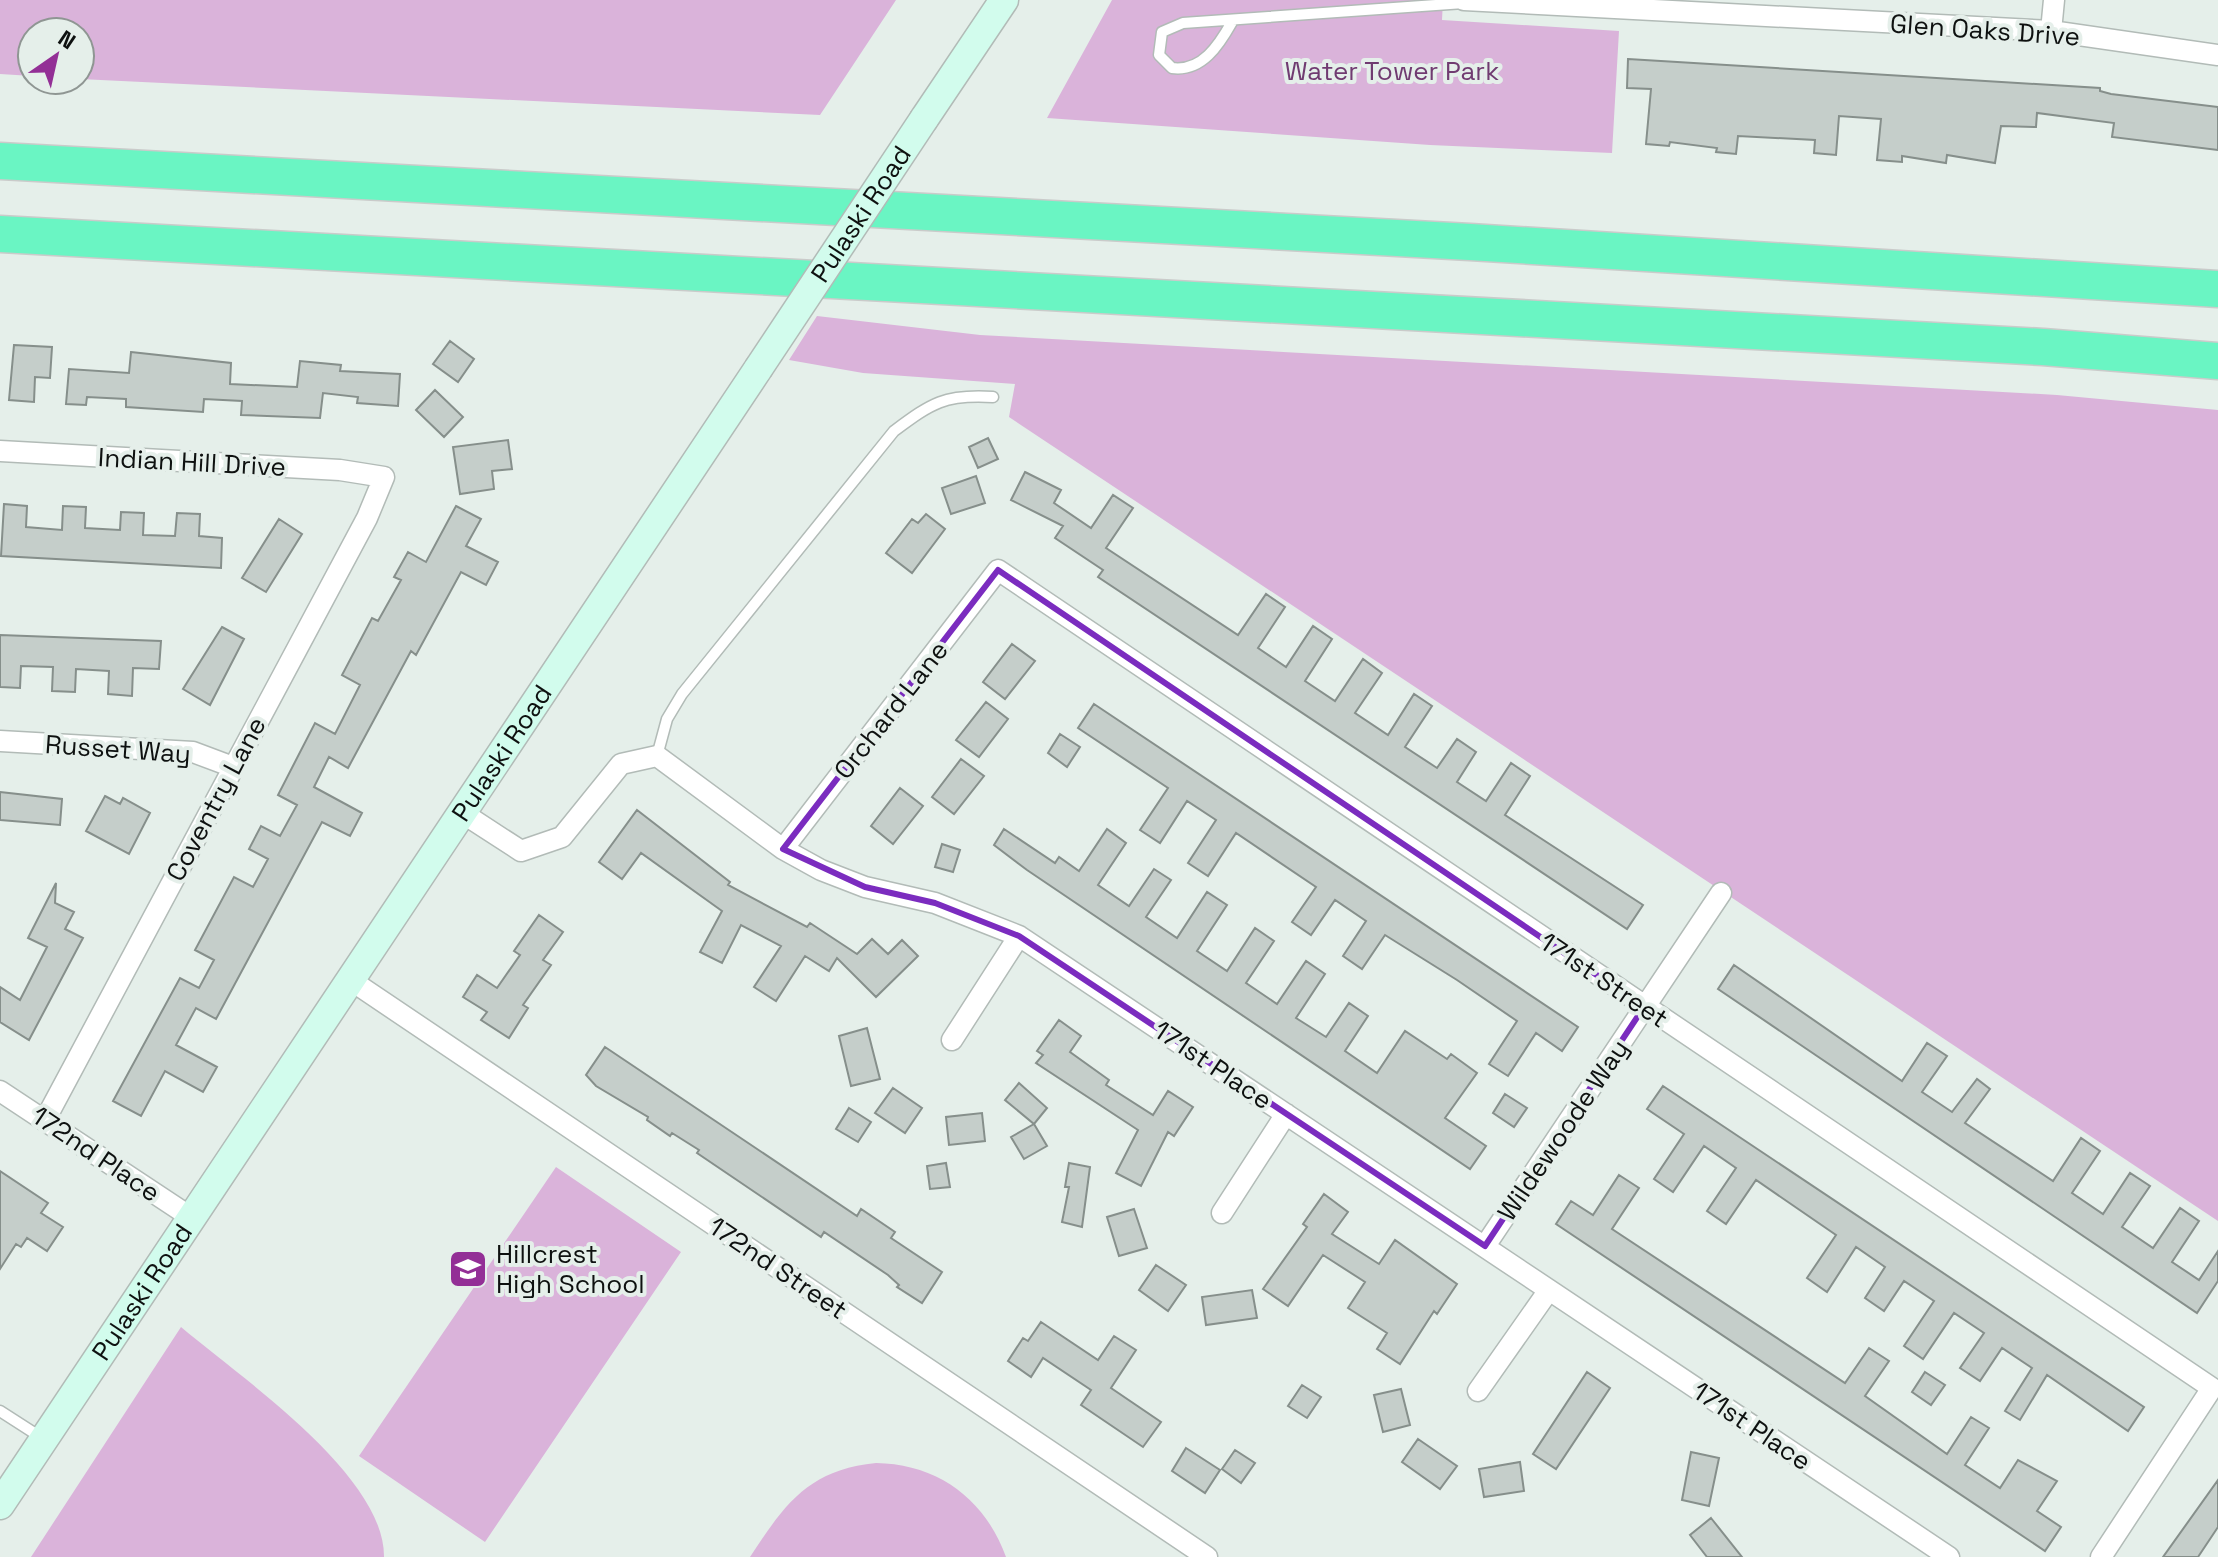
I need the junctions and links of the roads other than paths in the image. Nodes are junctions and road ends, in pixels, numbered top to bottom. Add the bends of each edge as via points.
1 (1004, 0) edge
2 (2054, 0) edge
3 (1464, 1) edge
4 (1762, 8) edge
5 (1232, 22) junction
6 (2051, 31) junction
7 (2218, 55) edge
8 (0, 161) edge
9 (0, 234) edge
10 (2218, 289) edge
11 (2218, 361) edge
12 (993, 397) dead end
13 (0, 451) edge
14 (384, 477) joint
15 (998, 570) joint
16 (0, 741) edge
17 (657, 756) junction
18 (233, 767) junction
19 (464, 814) junction
20 (783, 849) junction
21 (1721, 893) dead end
22 (1019, 936) junction
23 (349, 979) junction
24 (1644, 1007) junction
25 (952, 1040) dead end
26 (0, 1091) edge
27 (1286, 1114) junction
28 (45, 1120) junction
29 (1222, 1213) dead end
30 (192, 1218) junction
31 (1485, 1246) junction
32 (1549, 1290) junction
33 (1478, 1391) dead end
34 (0, 1411) edge
35 (44, 1439) junction
36 (0, 1505) edge
37 (1207, 1557) edge
38 (1949, 1557) edge
39 (2101, 1557) edge

1 - 19 main road, Pulaski Road, bridge
2 - 6 street
3 - 4 street, Glen Oaks Drive
3 - 5 lane
4 - 6 street, Glen Oaks Drive
5 - 5 lane via 1171,26 1158,38 1159,55 1172,68 1192,67 1205,59
6 - 7 street, Glen Oaks Drive
8 - 10 highway
9 - 11 highway
12 - 17 lane via 957,395 932,403 894,431 682,694 667,719
13 - 14 street, Indian Hill Drive via 340,470
14 - 18 street, Coventry Lane
15 - 20 street, Orchard Lane
15 - 24 street, 171st Street
16 - 18 street, Russet Way via 193,752
17 - 19 street via 621,764 562,837 521,851
17 - 20 street, 171st Place
18 - 28 street, Coventry Lane
19 - 23 main road, Pulaski Road
20 - 22 street, 171st Place via 865,887 935,903
21 - 24 street, Wildewoode Way
22 - 25 street
22 - 27 street, 171st Place
23 - 30 main road, Pulaski Road
23 - 37 street, 172nd Street
24 - 31 street, Wildewoode Way
24 - 39 street, 171st Street via 2212,1388
26 - 28 street, 172nd Place
27 - 29 street
27 - 31 street, 171st Place
28 - 30 street, 172nd Place
30 - 35 main road, Pulaski Road
31 - 32 street, 171st Place
32 - 33 street
32 - 38 street, 171st Place
34 - 35 lane
35 - 36 main road, Pulaski Road

